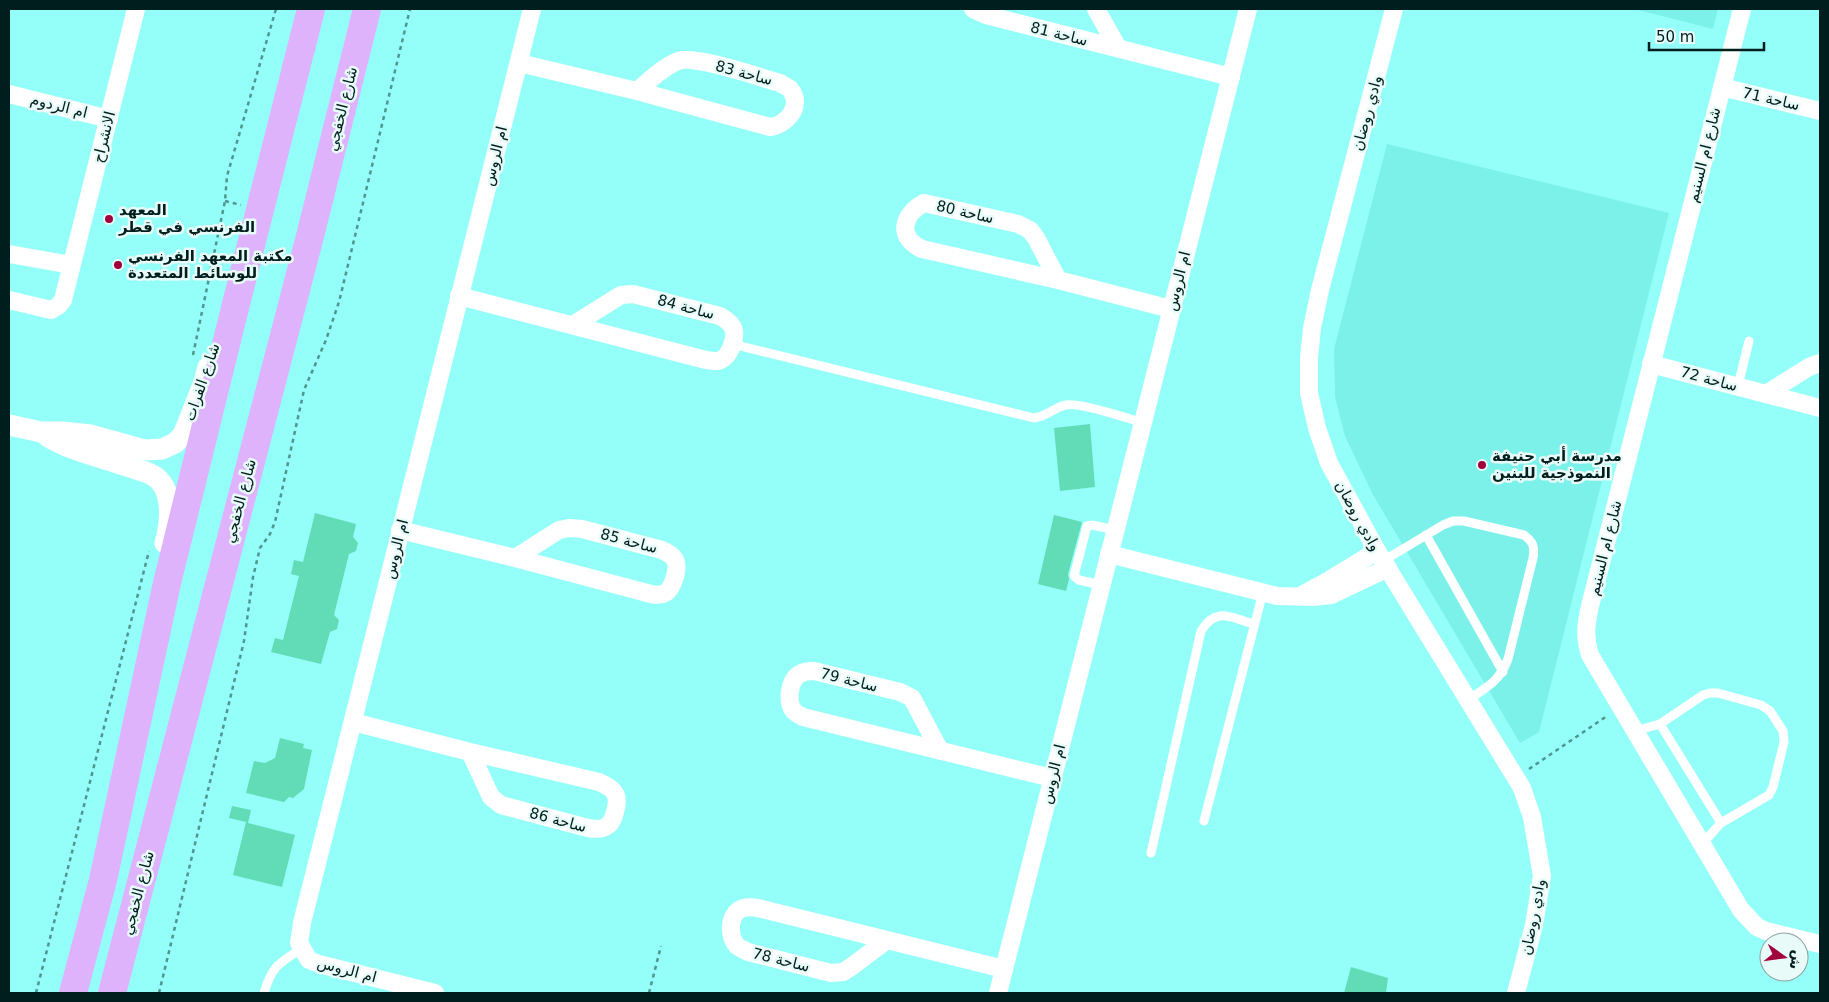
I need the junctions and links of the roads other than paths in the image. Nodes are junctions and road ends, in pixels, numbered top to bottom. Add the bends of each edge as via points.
1 (136, 9) edge
2 (312, 9) edge
3 (367, 9) edge
4 (532, 9) edge
5 (973, 9) edge
6 (1096, 9) edge
7 (1248, 9) edge
8 (1394, 9) edge
9 (1742, 9) edge
10 (1118, 48) junction
11 (519, 63) junction
12 (1231, 77) junction
13 (1722, 88) junction
14 (638, 91) junction
15 (9, 94) edge
16 (1820, 110) edge
17 (109, 118) junction
18 (9, 254) edge
19 (71, 265) junction
20 (1058, 280) junction
21 (459, 296) junction
22 (9, 300) edge
23 (236, 304) junction
24 (1170, 309) junction
25 (573, 325) junction
26 (1749, 341) dead end
27 (732, 344) junction
28 (1820, 363) edge
29 (1651, 364) junction
30 (1738, 386) junction
31 (1766, 394) junction
32 (1820, 408) edge
33 (1142, 422) junction
34 (9, 427) edge
35 (41, 432) junction
36 (400, 530) junction
37 (1115, 530) junction
38 (1426, 535) junction
39 (1109, 554) junction
40 (515, 558) junction
41 (1382, 560) junction
42 (168, 583) junction
43 (1101, 585) junction
44 (1263, 592) junction
45 (1254, 624) junction
46 (1503, 672) junction
47 (1468, 700) junction
48 (353, 722) junction
49 (1660, 724) junction
50 (1635, 731) junction
51 (940, 751) junction
52 (470, 752) junction
53 (1052, 778) junction
54 (1204, 821) dead end
55 (1720, 823) junction
56 (1702, 844) junction
57 (1151, 853) dead end
58 (886, 940) junction
59 (1820, 944) edge
60 (301, 949) junction
61 (120, 961) junction
62 (1004, 969) junction
63 (73, 993) edge
64 (112, 993) edge
65 (120, 993) edge
66 (264, 993) edge
67 (436, 993) edge
68 (998, 993) edge
69 (1516, 993) edge

1 - 17 street, الانشراح
2 - 23 highway
3 - 61 highway, شارع الخفجي
4 - 11 street, ام الروس
5 - 10 street, ساحة 81
6 - 10 street, ساحة 81
7 - 12 street, ام الروس
8 - 41 street, وادي روضان via 1320,290 1308,358 1309,393 1329,463
9 - 13 street, شارع ام السنيم
10 - 12 street, ساحة 81
11 - 14 street, ساحة 83
11 - 21 street, ام الروس
12 - 24 street, ام الروس
13 - 16 street, ساحة 71
13 - 29 street, شارع ام السنيم
14 - 14 street, ساحة 83 via 666,67 680,60 697,60 780,83 790,88 794,108 784,122 770,127
15 - 17 street, ام الردوم
17 - 19 street, الانشراح
18 - 19 street
19 - 22 street, الانشراح via 63,300 51,310
20 - 20 street, ساحة 80 via 1036,238 1030,230 1018,224 924,203 909,214 906,234 913,245 922,249
20 - 24 street, ساحة 80
21 - 25 street
21 - 36 street, ام الروس
23 - 35 street, شارع الفرات via 222,324 191,417 183,435 175,443 162,449 145,450 91,436
23 - 42 highway
24 - 33 street, ام الروس
25 - 27 street via 712,361 725,357
25 - 27 street, ساحة 84 via 621,295 633,294 728,320 733,328
26 - 30 lane
27 - 33 lane via 1034,418 1044,417 1067,404
28 - 31 street via 1808,367
29 - 30 street, ساحة 72
29 - 50 street, شارع ام السنيم via 1585,632 1590,655
30 - 31 street, ساحة 72
31 - 32 street, ساحة 72
33 - 37 street, ام الروس
34 - 35 street, شارع الفرات
35 - 42 street, شارع الفرات via 58,443 158,479 165,490 170,511 164,550
36 - 40 street, ساحة 85
36 - 48 street, ام الروس
37 - 39 street, ام الروس
37 - 43 lane via 1087,526 1082,543 1074,576
38 - 41 lane
38 - 46 lane
38 - 46 lane via 1453,521 1464,521 1524,535 1531,540 1535,548 1533,558
39 - 43 street, ام الروس
39 - 44 street
40 - 40 street, ساحة 85 via 559,530 582,529 671,554 676,562 676,572 673,582 662,595
41 - 44 street via 1330,595 1285,597
41 - 47 street, وادي روضان
42 - 63 highway via 103,880
43 - 53 street, ام الروس
44 - 45 lane
45 - 54 lane
45 - 57 lane via 1223,615 1214,616 1201,631
46 - 47 lane via 1495,682
47 - 69 street, وادي روضان via 1522,788 1532,817 1542,876 1534,925
48 - 52 street, ساحة 86
48 - 60 street, ام الروس via 300,935
49 - 50 lane
49 - 55 lane
49 - 55 lane via 1704,696 1718,693 1761,705 1770,711 1783,731 1783,748 1769,794
50 - 56 street, شارع ام السنيم
51 - 51 street, ساحة 79 via 912,698 900,692 814,671 798,675 792,683 790,705 803,717
51 - 53 street, ساحة 79
52 - 52 street, ساحة 86 via 492,797 501,805 588,828 608,826 614,816 617,795 599,782
53 - 62 street, ام الروس
55 - 56 lane
56 - 59 street, شارع ام السنيم via 1741,910 1757,927
58 - 58 street, ساحة 78 via 851,968 831,972 748,952 738,947 730,927 733,917 747,907
58 - 62 street, ساحة 78
60 - 66 lane via 275,966
60 - 67 street, ام الروس via 309,960 319,964
61 - 64 highway, شارع الخفجي
61 - 65 street
62 - 68 street, ام الروس

